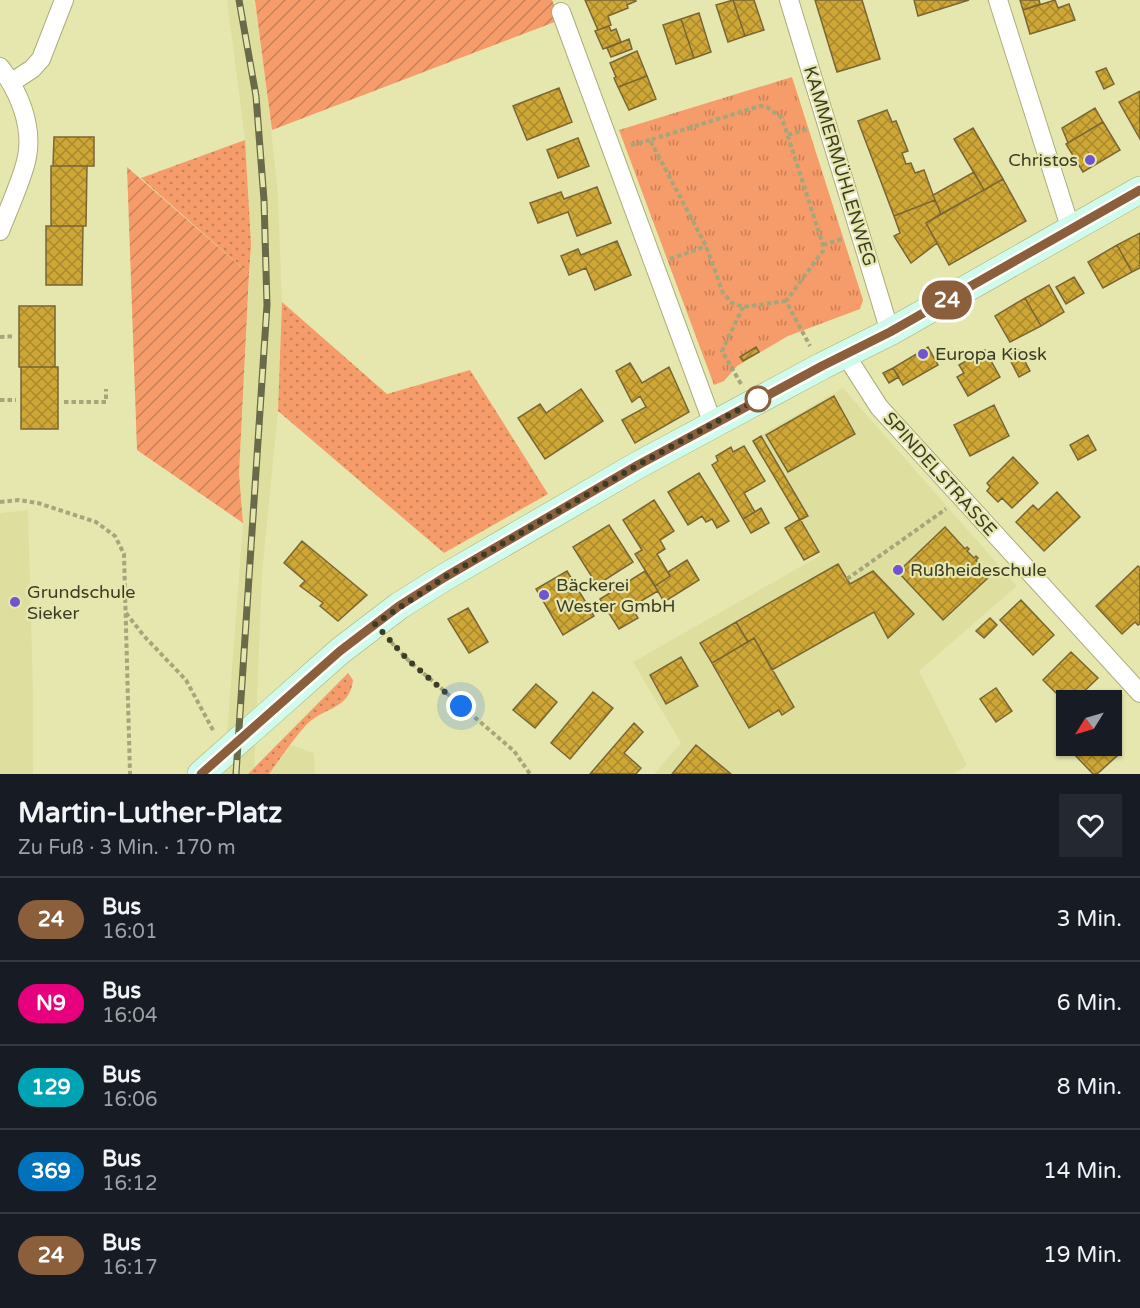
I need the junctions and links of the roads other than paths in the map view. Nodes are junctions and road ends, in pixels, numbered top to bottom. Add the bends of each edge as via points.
1 (64, 0) edge
2 (789, 0) edge
3 (998, 0) edge
4 (561, 12) dead end
5 (0, 67) edge
6 (12, 82) junction
7 (1140, 190) edge
8 (1071, 230) junction
9 (0, 231) edge
10 (890, 332) junction
11 (833, 360) junction
12 (713, 424) junction
13 (1140, 693) edge
14 (201, 774) edge

1 - 6 street via 41,59
2 - 10 street, KAMMERMÜHLENWEG
3 - 8 street
4 - 12 street
5 - 6 street
6 - 9 street via 24,118 27,158
7 - 8 street
8 - 10 street
10 - 11 street
11 - 12 street
11 - 13 street, SPINDELSTRASSE
12 - 14 street via 445,577 375,624

